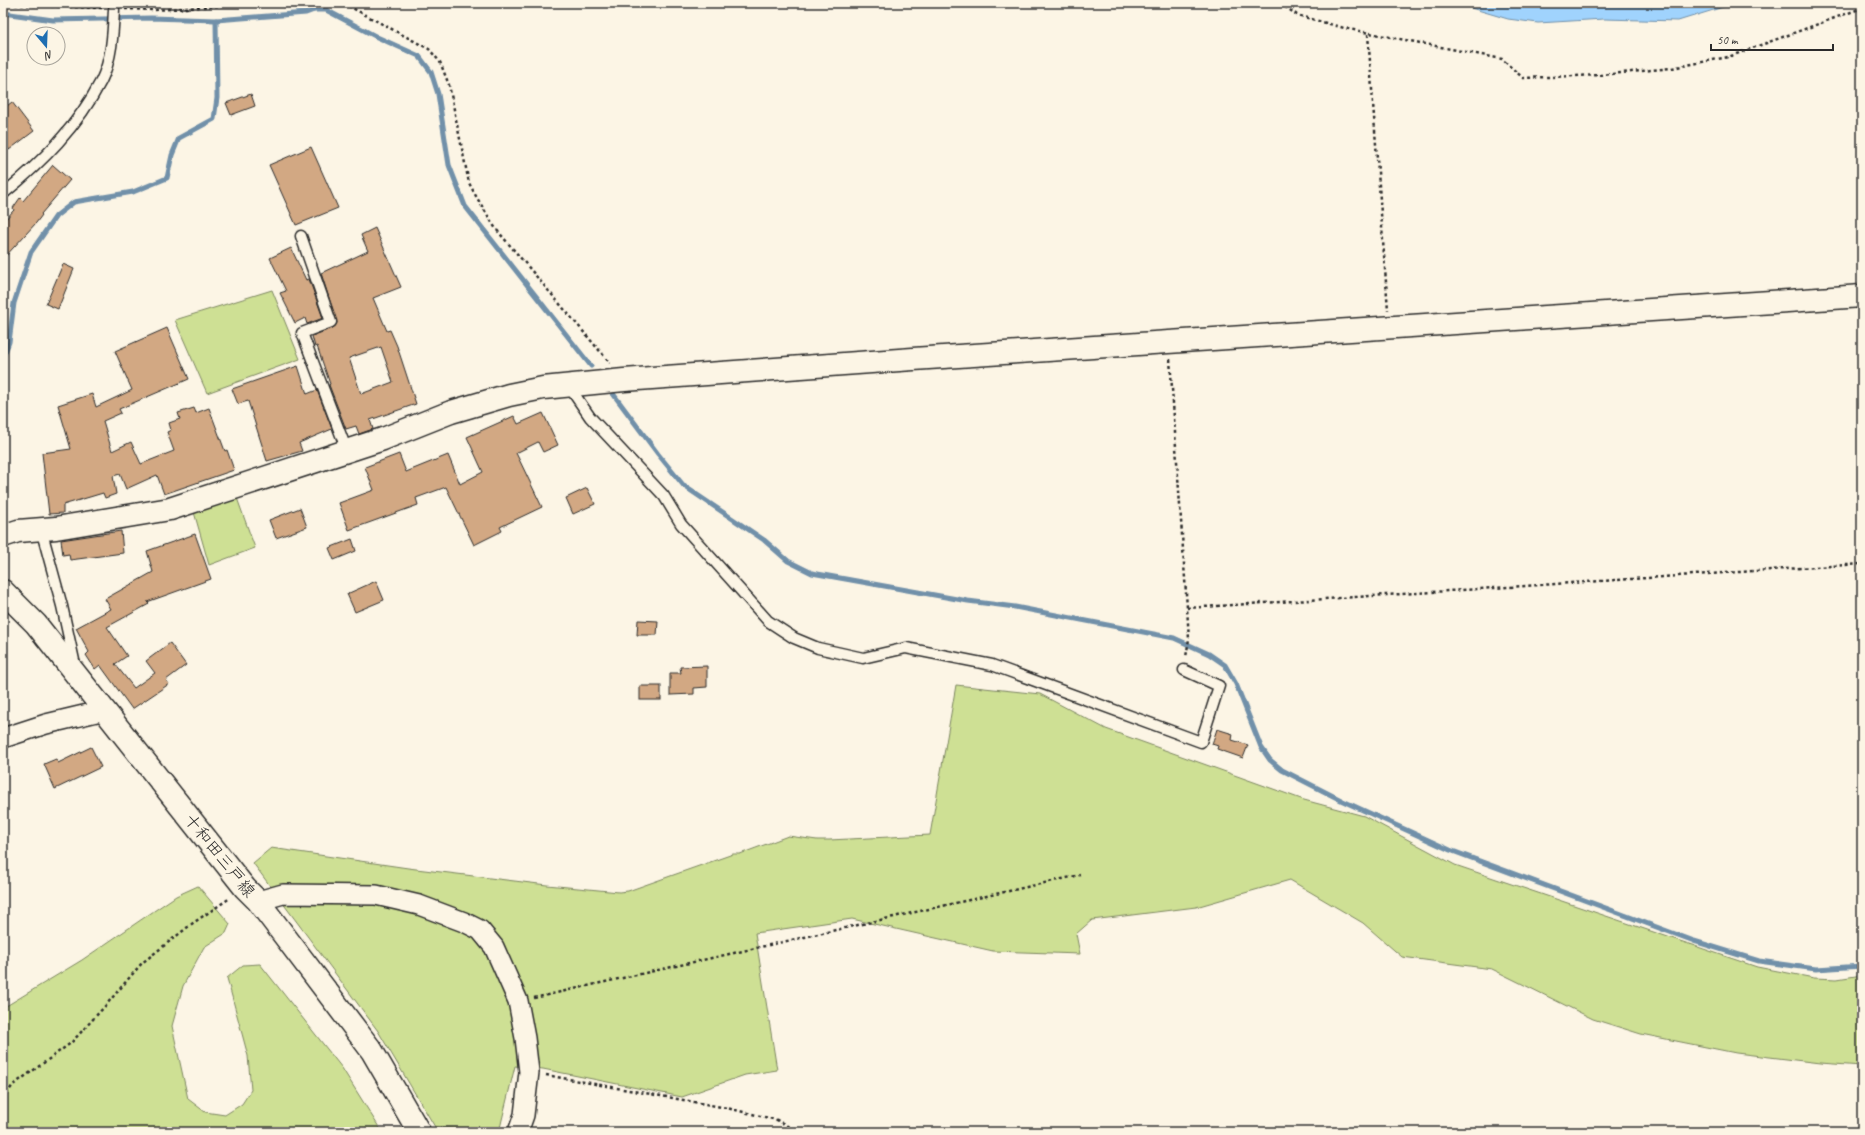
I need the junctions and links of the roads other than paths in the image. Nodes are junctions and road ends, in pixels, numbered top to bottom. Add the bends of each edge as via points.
1 (114, 11) road end
2 (3, 194) edge
3 (300, 236) dead end
4 (1862, 296) edge
5 (568, 385) junction
6 (347, 451) junction
7 (41, 529) junction
8 (3, 536) edge
9 (3, 591) edge
10 (1184, 670) dead end
11 (78, 676) junction
12 (105, 710) junction
13 (3, 738) edge
14 (251, 894) junction
15 (419, 1132) edge
16 (518, 1132) edge

1 - 2 lane via 109,54 101,80 72,126 35,168
3 - 6 lane via 331,322 302,333
4 - 5 street via 1168,341
5 - 6 street via 509,395 458,410
5 - 10 lane via 590,418 664,496 681,524 768,621 794,638 818,648 863,658 906,648 992,665 1201,742 1219,686
6 - 7 street via 170,509
7 - 8 street via 18,531
7 - 11 lane
9 - 11 street, 十和田三戸線 via 36,624
11 - 12 street, 十和田三戸線
12 - 13 street via 46,724
12 - 14 street, 十和田三戸線
14 - 15 street, 十和田三戸線 via 372,1051
14 - 16 street via 376,896 419,905 480,930 494,947 518,1001 525,1038 529,1072 524,1115

